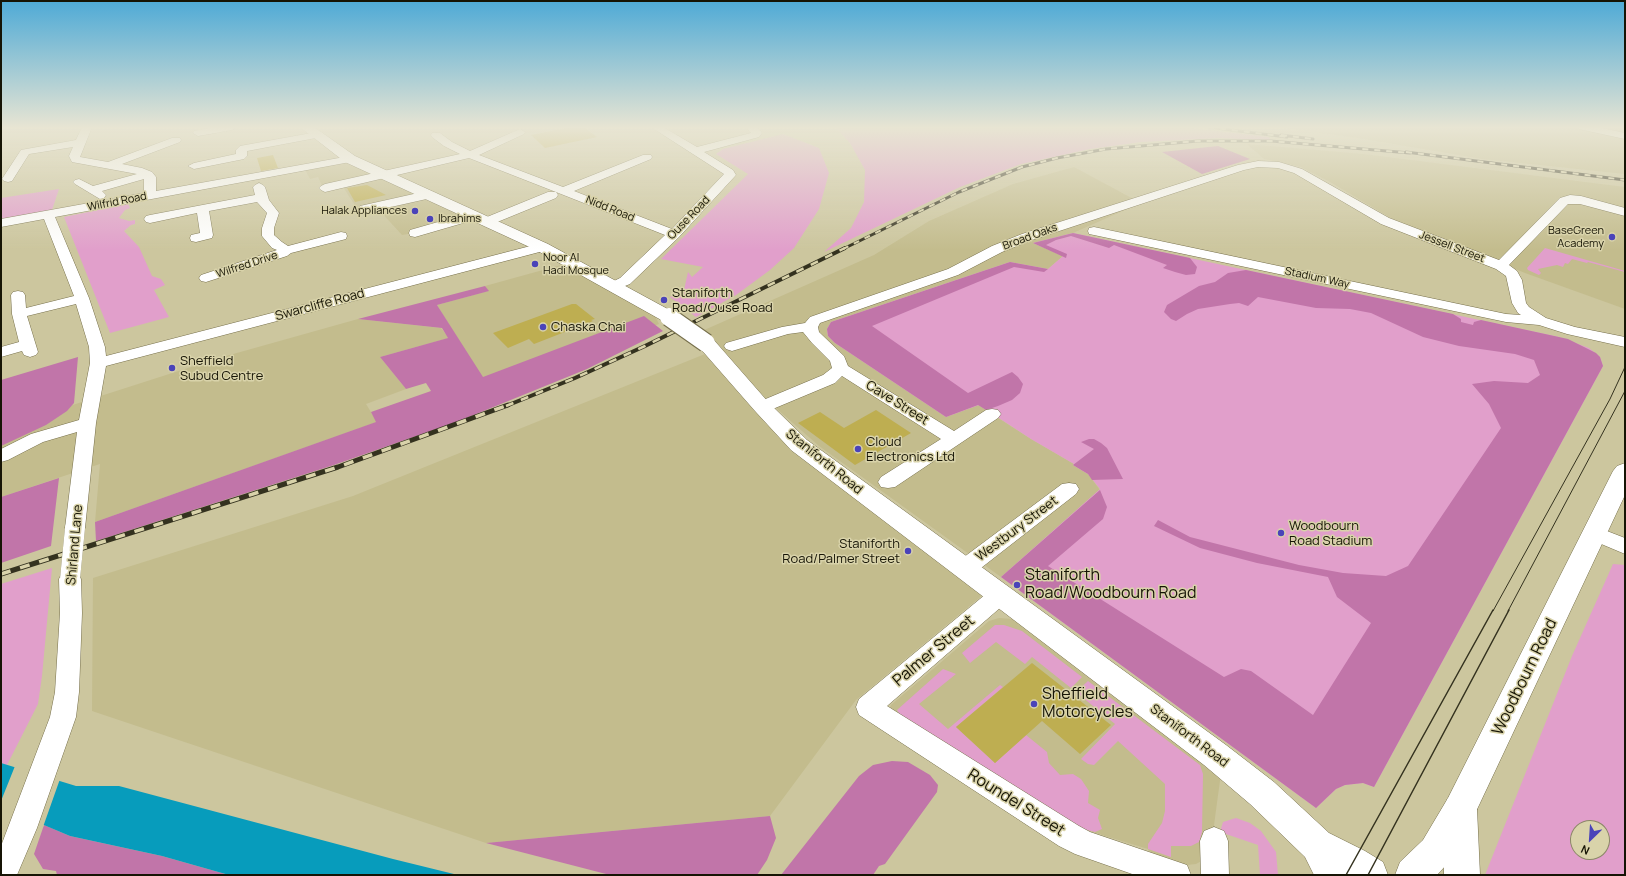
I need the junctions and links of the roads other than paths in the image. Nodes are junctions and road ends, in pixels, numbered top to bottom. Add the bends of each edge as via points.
1 (16, 168) edge
2 (128, 168) edge
3 (303, 168) edge
4 (369, 168) edge
5 (410, 168) edge
6 (504, 168) edge
7 (620, 168) edge
8 (723, 168) edge
9 (1239, 168) edge
10 (1288, 168) edge
11 (148, 174) junction
12 (382, 174) junction
13 (255, 177) junction
14 (10, 180) edge
15 (79, 182) dead end
16 (325, 188) dead end
17 (564, 191) junction
18 (427, 195) junction
19 (552, 195) dead end
20 (150, 196) junction
21 (262, 197) junction
22 (204, 209) junction
23 (364, 209) dead end
24 (1625, 212) edge
25 (48, 214) junction
26 (150, 219) dead end
27 (480, 219) junction
28 (1, 223) edge
29 (1094, 231) dead end
30 (415, 233) dead end
31 (674, 234) junction
32 (340, 236) dead end
33 (196, 238) dead end
34 (542, 247) junction
35 (286, 250) junction
36 (1501, 266) junction
37 (206, 278) dead end
38 (615, 286) junction
39 (18, 295) dead end
40 (82, 298) junction
41 (19, 314) junction
42 (1541, 321) junction
43 (810, 327) junction
44 (1625, 342) edge
45 (732, 346) dead end
46 (1, 352) edge
47 (98, 363) junction
48 (840, 368) junction
49 (762, 408) junction
50 (992, 414) dead end
51 (87, 423) junction
52 (953, 438) junction
53 (1, 456) edge
54 (1625, 471) edge
55 (888, 482) dead end
56 (1069, 489) dead end
57 (1594, 533) junction
58 (1625, 546) edge
59 (964, 569) junction
60 (1000, 595) junction
61 (868, 707) joint
62 (1460, 809) junction
63 (1214, 841) dead end
64 (1317, 845) junction
65 (3, 875) edge
66 (1176, 875) edge
67 (1215, 875) edge
68 (1333, 875) edge
69 (1370, 875) edge
70 (1413, 875) edge
71 (1462, 875) edge

1 - 14 street
2 - 11 street
3 - 13 street, Wilfrid Road
4 - 12 main road, Staniforth Road
5 - 12 street
6 - 17 street, Nidd Road
7 - 17 street
8 - 31 street, Ouse Road via 730,175
9 - 43 street, Broad Oaks via 1027,237 953,272 815,320
10 - 36 street, Jessell Street via 1298,171 1385,221
11 - 15 street via 96,193
11 - 20 street
12 - 16 street
12 - 18 main road, Staniforth Road
13 - 20 street, Wilfrid Road
13 - 21 street, Wilfred Drive
17 - 31 street, Nidd Road
18 - 23 street
18 - 27 main road, Staniforth Road
19 - 27 street
20 - 25 street, Wilfrid Road
21 - 22 street
21 - 35 street, Wilfred Drive via 273,213 268,236
22 - 26 street
22 - 33 street via 208,235
24 - 36 street via 1581,200 1564,201
25 - 28 street, Wilfrid Road
25 - 40 street, Shirland Lane
27 - 30 street
27 - 34 main road, Staniforth Road
29 - 42 street, Stadium Way via 1506,318
31 - 38 street, Ouse Road via 625,281
32 - 35 street, Wilfred Drive via 327,243
34 - 38 main road, Staniforth Road
34 - 47 street, Swarcliffe Road
35 - 37 street, Wilfred Drive via 282,254
36 - 42 street, Jessell Street via 1512,274 1523,310
38 - 49 main road, Staniforth Road, bridge via 669,317 706,343
39 - 41 street
40 - 41 street
40 - 47 street, Shirland Lane via 98,347
41 - 46 street via 29,348
42 - 44 street, Jessell Street via 1572,332
43 - 45 street, Broad Oaks via 787,330
43 - 48 street via 817,340 838,359
47 - 51 street, Shirland Lane
48 - 49 street via 829,379
48 - 52 street, Cave Street
49 - 59 main road, Staniforth Road via 799,445
50 - 52 street
51 - 53 street via 37,438
51 - 65 street, Shirland Lane, bridge via 70,579 67,692 63,717 23,828
52 - 55 street
54 - 57 main road, Woodbourn Road
56 - 59 street, Westbury Street
57 - 58 street
57 - 62 main road, Woodbourn Road
59 - 60 main road, Staniforth Road
60 - 61 street, Palmer Street
60 - 64 main road, Staniforth Road via 1215,755 1262,793
61 - 66 street, Roundel Street via 1069,836 1085,844
62 - 70 main road, Woodbourn Road via 1435,852
62 - 71 main road
63 - 67 street
64 - 68 main road, Staniforth Road
64 - 69 main road, Staniforth Road via 1353,863

